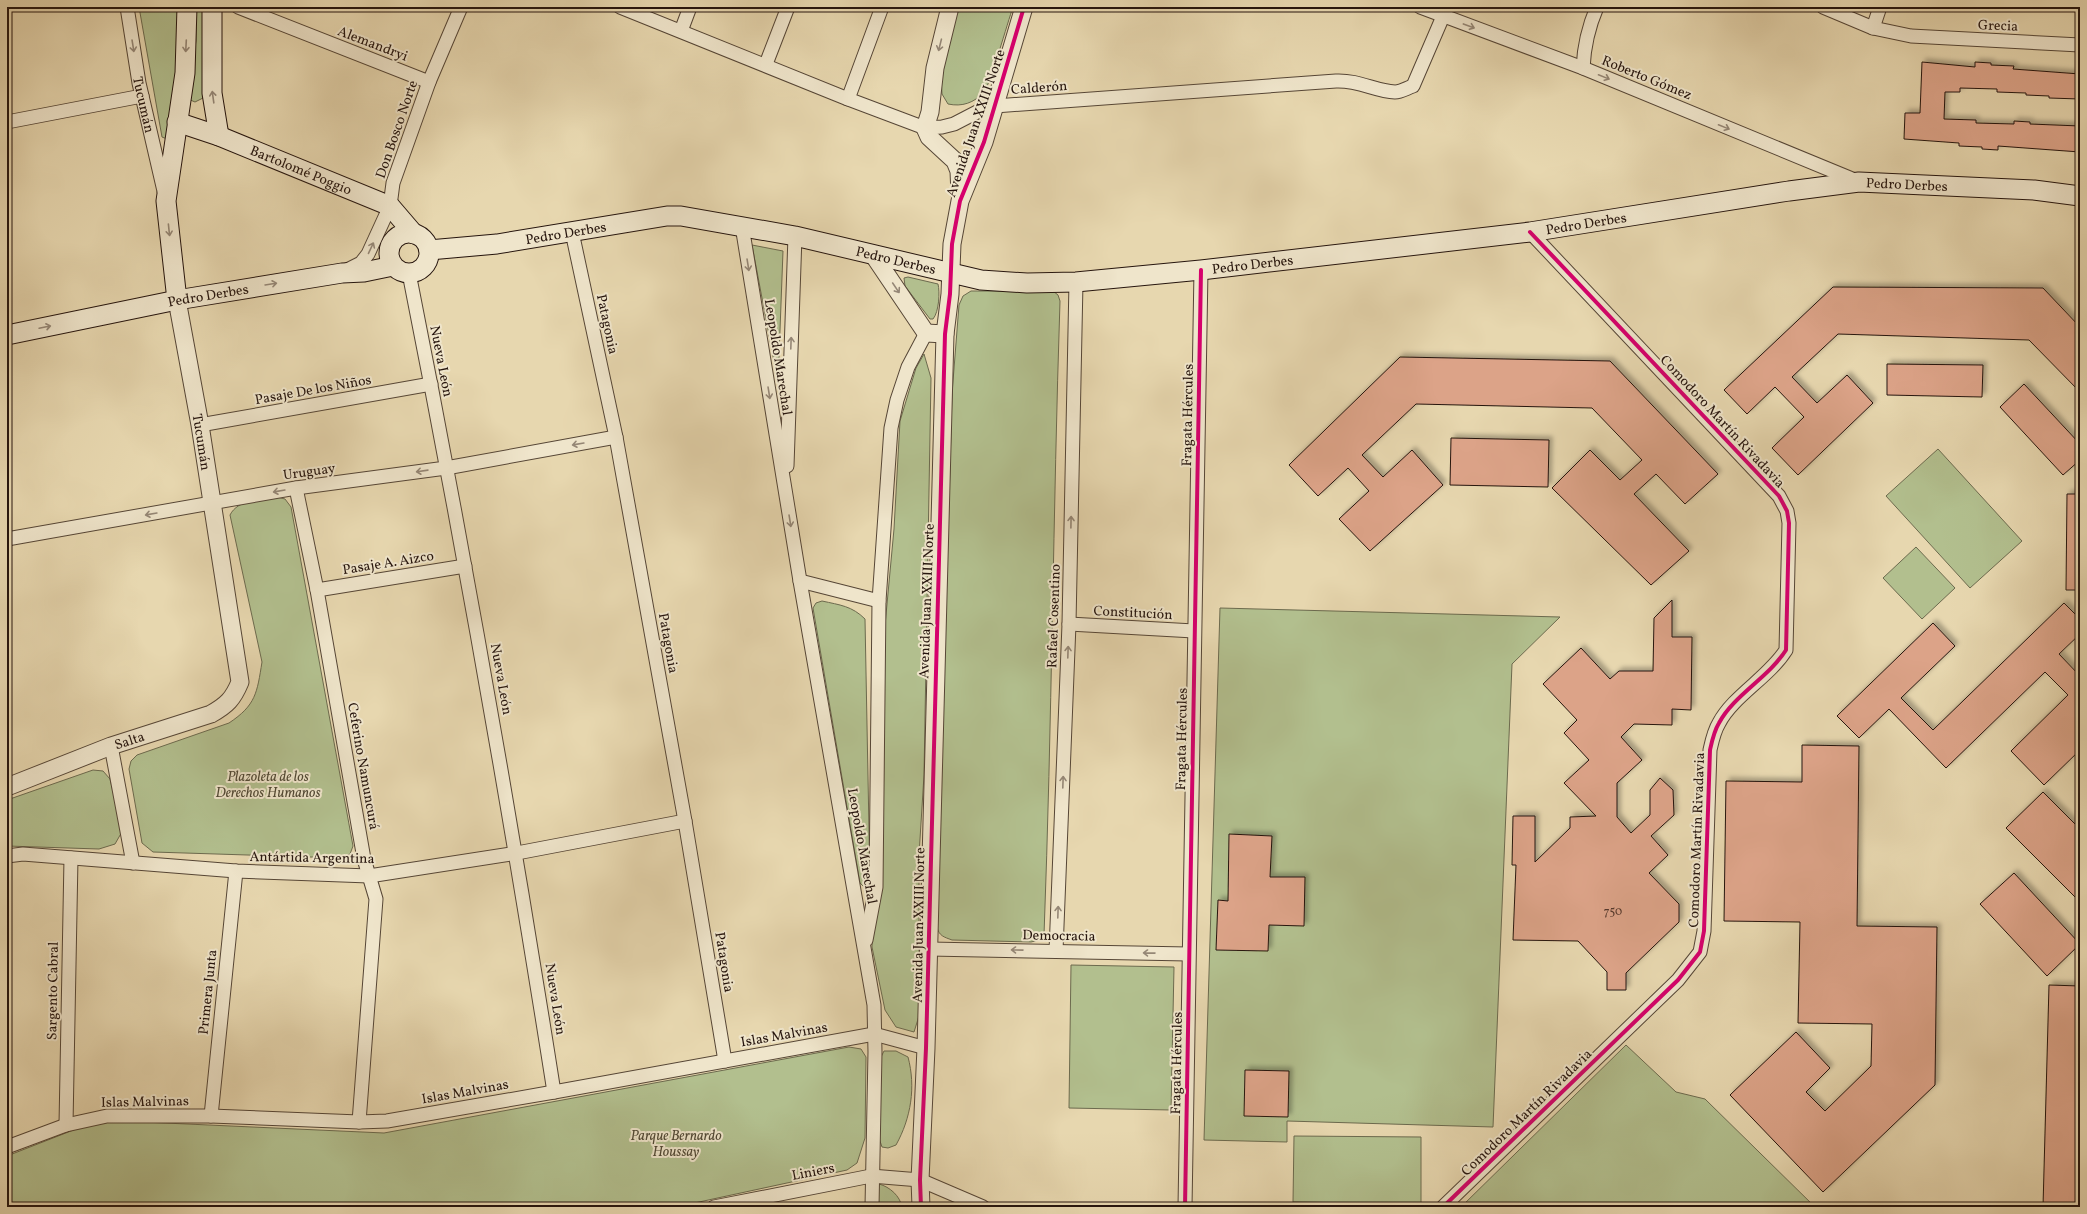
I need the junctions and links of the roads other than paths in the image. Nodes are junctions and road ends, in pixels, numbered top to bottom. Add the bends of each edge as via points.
1 (127, 7) edge
2 (187, 7) edge
3 (212, 7) edge
4 (238, 7) edge
5 (461, 7) edge
6 (620, 7) edge
7 (690, 7) edge
8 (788, 7) edge
9 (882, 7) edge
10 (950, 7) edge
11 (1024, 7) edge
12 (1420, 7) edge
13 (1597, 7) edge
14 (1823, 7) edge
15 (1880, 7) edge
16 (1445, 12) edge
17 (1873, 28) junction
18 (681, 31) junction
19 (2080, 45) edge
20 (766, 64) junction
21 (1583, 68) junction
22 (429, 82) junction
23 (142, 96) junction
24 (848, 99) junction
25 (995, 106) junction
26 (7, 122) edge
27 (177, 122) junction
28 (925, 128) junction
29 (219, 136) junction
30 (1859, 182) junction
31 (2080, 196) edge
32 (166, 201) junction
33 (960, 201) junction
34 (390, 206) junction
35 (742, 226) junction
36 (572, 232) junction
37 (1530, 232) junction
38 (414, 234) junction
39 (796, 236) junction
40 (429, 250) junction
41 (874, 256) junction
42 (401, 270) junction
43 (1201, 270) junction
44 (950, 272) junction
45 (342, 273) junction
46 (1076, 282) junction
47 (177, 300) junction
48 (926, 333) junction
49 (945, 334) junction
50 (7, 335) edge
51 (431, 384) junction
52 (200, 425) junction
53 (616, 437) junction
54 (446, 468) junction
55 (296, 488) junction
56 (786, 494) junction
57 (211, 503) junction
58 (7, 539) edge
59 (465, 566) junction
60 (800, 582) junction
61 (316, 590) junction
62 (879, 601) junction
63 (1069, 624) junction
64 (1194, 631) junction
65 (240, 682) joint
66 (111, 746) junction
67 (7, 787) edge
68 (685, 821) junction
69 (517, 853) junction
70 (7, 856) edge
71 (71, 858) junction
72 (133, 863) junction
73 (236, 871) junction
74 (370, 876) junction
75 (864, 948) junction
76 (929, 949) junction
77 (1056, 951) junction
78 (1188, 954) junction
79 (874, 1034) junction
80 (926, 1048) junction
81 (725, 1061) junction
82 (554, 1092) junction
83 (211, 1116) junction
84 (358, 1122) junction
85 (66, 1124) junction
86 (7, 1147) edge
87 (871, 1176) junction
88 (920, 1180) junction
89 (714, 1207) edge
90 (872, 1207) edge
91 (921, 1207) edge
92 (983, 1207) edge
93 (1185, 1207) edge
94 (1443, 1207) edge

1 -> 23 street, Tucumán
2 -> 27 main road, Tucumán via 184,73
29 -> 3 main road via 212,93
4 - 22 street, Alemandryi
5 - 22 street, Don Bosco Norte
6 - 18 street, Calderón
7 - 18 street
8 - 20 street
9 - 24 street
10 -> 28 street via 935,68 930,112
11 - 25 street, Avenida Juan XXIII Norte
12 - 16 street, Roberto Gómez
13 - 21 street via 1589,26
14 - 17 street, Grecia
15 - 17 street
16 -> 21 street, Roberto Gómez
16 - 25 street, Calderón via 1413,86 1395,92 1351,81 1336,81
17 - 19 street, Grecia via 1911,36
18 - 20 street, Calderón
20 - 24 street, Calderón
21 -> 30 street, Roberto Gómez
22 - 34 street, Don Bosco Norte via 393,183
23 - 26 street
23 - 32 street, Tucumán
24 - 28 street, Calderón
25 - 28 street, Calderón via 954,124
25 - 33 street, Avenida Juan XXIII Norte via 984,142
27 - 29 main road, Bartolomé Poggio
27 - 32 main road, Tucumán
28 - 33 street, Avenida Juan XXIII Norte via 929,137 955,161
29 - 34 main road, Bartolomé Poggio
30 - 31 main road, Pedro Derbes via 2034,190
30 - 37 main road, Pedro Derbes
32 -> 47 main road, Tucumán
33 - 44 street, Avenida Juan XXIII Norte
34 - 38 main road, Bartolomé Poggio
45 -> 34 street, Don Bosco Norte via 360,263 368,254
35 - 36 main road, Pedro Derbes via 681,216
35 - 39 main road, Pedro Derbes
35 -> 56 street, Leopoldo Marechal
36 - 40 main road, Pedro Derbes via 497,244
36 - 53 street, Patagonia
37 - 43 main road, Pedro Derbes
37 - 94 street, Comodoro Martín Rivadavia via 1779,496 1788,511 1789,523 1786,650 1780,661 1729,709 1719,722 1713,738 1710,750 1704,931 1700,952 1678,980 1644,1014
38 - 40 main road via 426,243
38 - 42 main road via 398,236 389,250 389,258
39 - 41 main road, Pedro Derbes
56 -> 39 street, Leopoldo Marechal
40 - 42 main road via 424,266 418,271
41 - 44 main road, Pedro Derbes
41 -> 48 street
42 - 45 main road, Pedro Derbes
42 - 51 street, Nueva León
43 - 46 main road, Pedro Derbes
43 - 64 street, Fragata Hércules
44 - 46 main road, Pedro Derbes via 981,280 1027,283
44 - 49 street, Avenida Juan XXIII Norte
47 -> 45 main road, Pedro Derbes
63 -> 46 street, Rafael Cosentino
50 -> 47 main road, Pedro Derbes
47 - 52 street, Tucumán
48 - 49 street
48 - 62 street via 908,367 891,428
49 - 76 street, Avenida Juan XXIII Norte
51 - 52 street, Pasaje De los Niños
51 - 54 street, Nueva León
52 - 57 street, Tucumán
53 -> 54 street, Uruguay
53 - 68 street, Patagonia
54 -> 55 street, Uruguay
54 - 59 street, Nueva León
55 -> 57 street, Uruguay
55 - 61 street, Ceferino Namuncurá
56 -> 60 street, Leopoldo Marechal
57 -> 58 street, Uruguay
57 - 65 street, Tucumán
59 - 61 street, Pasaje A. Aizco
59 - 69 street, Nueva León
60 - 62 street
60 - 75 street, Leopoldo Marechal
61 - 74 street, Ceferino Namuncurá via 364,859
62 - 75 street via 876,887
63 - 64 street, Constitución
77 -> 63 street, Rafael Cosentino
64 - 78 street, Fragata Hércules
65 - 66 street, Salta via 226,706 211,714
66 - 67 street, Salta
66 - 72 street
68 - 69 street, Antártida Argentina
68 - 81 street, Patagonia
69 - 74 street, Antártida Argentina
69 - 82 street, Nueva León
70 - 71 street, Antártida Argentina via 23,854
71 - 72 street, Antártida Argentina
71 - 85 street, Sargento Cabral
72 - 73 street, Antártida Argentina
73 - 74 street, Antártida Argentina
73 - 83 street, Primera Junta
74 - 84 street, Ceferino Namuncurá via 376,899
75 - 79 street, Leopoldo Marechal via 874,1005
77 -> 76 street, Democracia
76 - 80 street, Avenida Juan XXIII Norte
78 -> 77 street, Democracia
78 - 93 street, Fragata Hércules
79 - 80 street, Islas Malvinas
79 - 81 street, Islas Malvinas
79 - 87 street, Leopoldo Marechal
80 - 88 street, Avenida Juan XXIII Norte
81 - 82 street, Islas Malvinas
82 - 84 street, Islas Malvinas via 387,1120
83 - 84 street, Islas Malvinas
83 - 85 street, Islas Malvinas via 107,1116
85 - 86 street, Islas Malvinas
87 - 88 street, Liniers
87 - 89 street, Liniers
87 - 90 street, Leopoldo Marechal
88 - 91 street, Avenida Juan XXIII Norte
88 - 92 street, Liniers

